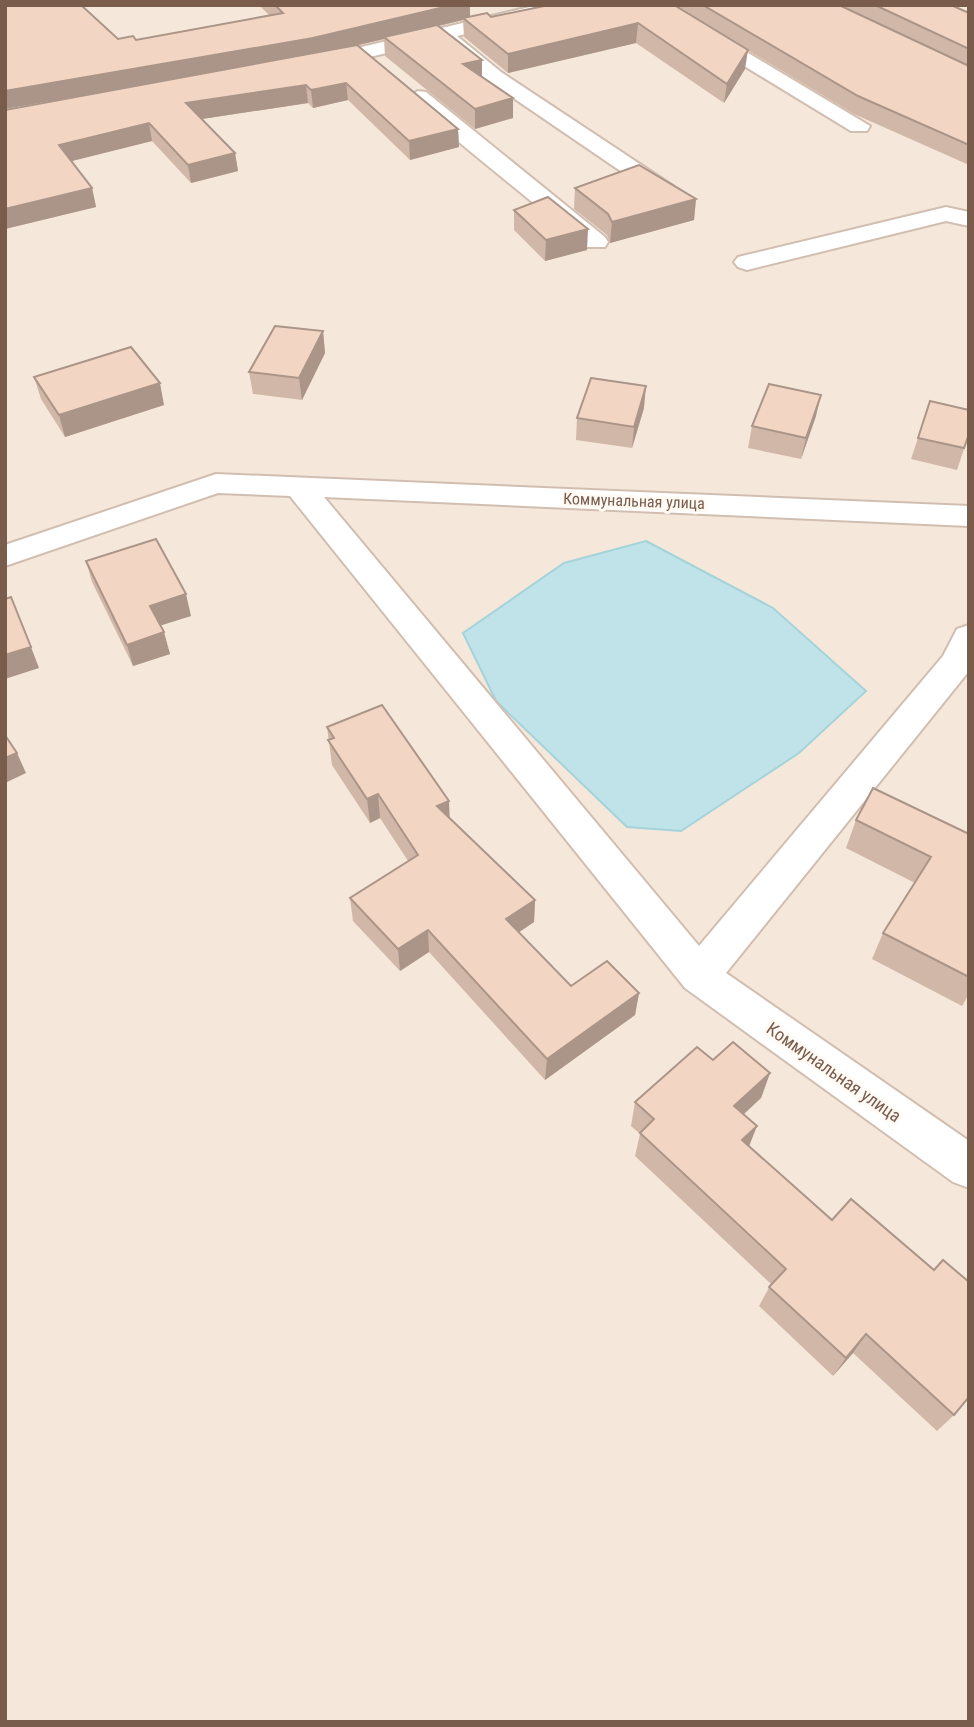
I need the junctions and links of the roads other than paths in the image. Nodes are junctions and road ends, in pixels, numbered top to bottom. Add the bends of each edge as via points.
1 (564, 5) edge
2 (654, 5) edge
3 (440, 32) junction
4 (362, 52) junction
5 (288, 68) edge
6 (383, 69) edge
7 (405, 86) edge
8 (859, 126) dead end
9 (674, 197) edge
10 (969, 219) edge
11 (596, 242) dead end
12 (747, 262) dead end
13 (299, 487) junction
14 (969, 516) edge
15 (5, 556) edge
16 (969, 637) edge
17 (699, 976) junction
18 (969, 1167) edge

1 - 3 street
2 - 8 street
3 - 4 street
3 - 9 street via 494,76
4 - 5 street
4 - 6 street
7 - 11 street
10 - 12 street via 946,214
13 - 14 street, Коммунальная улица
13 - 15 street, Коммунальная улица via 216,483
13 - 17 street, Коммунальная улица
16 - 17 street via 957,662
17 - 18 street, Коммунальная улица

